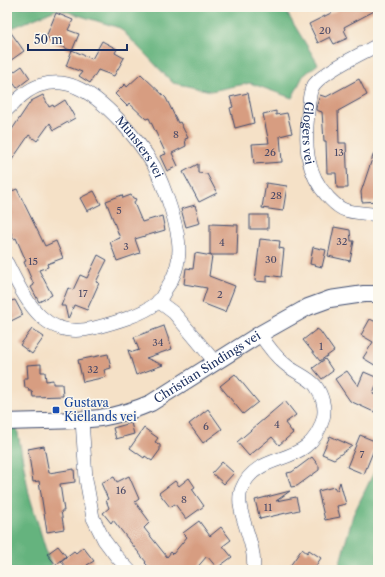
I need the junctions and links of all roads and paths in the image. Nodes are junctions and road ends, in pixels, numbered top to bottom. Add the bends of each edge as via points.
1 (378, 45) edge
2 (7, 110) edge
3 (378, 214) edge
4 (7, 263) edge
5 (378, 294) edge
6 (158, 301) junction
7 (260, 334) junction
8 (215, 362) junction
9 (82, 420) junction
10 (7, 422) edge
11 (130, 570) edge
12 (253, 570) edge

1 - 3 street, Glogers vei via 320,78 312,87 306,132 309,166 319,188 346,211
2 - 6 street, Münsters vei via 39,85 69,84 96,100 129,131 143,149 163,185 179,250 173,277
4 - 6 street, Münsters vei via 37,314 67,330 81,331 122,320
5 - 7 street, Christian Sindings vei via 330,299 308,307
6 - 8 street via 174,313
7 - 8 street, Christian Sindings vei
7 - 12 street via 272,352 315,385 324,402 324,415 321,428 314,440 291,456 265,464 252,472 241,489 239,499 252,542
8 - 9 street, Christian Sindings vei via 151,403 112,416
9 - 10 street, Christian Sindings vei
9 - 11 street via 86,480 93,518 104,540

